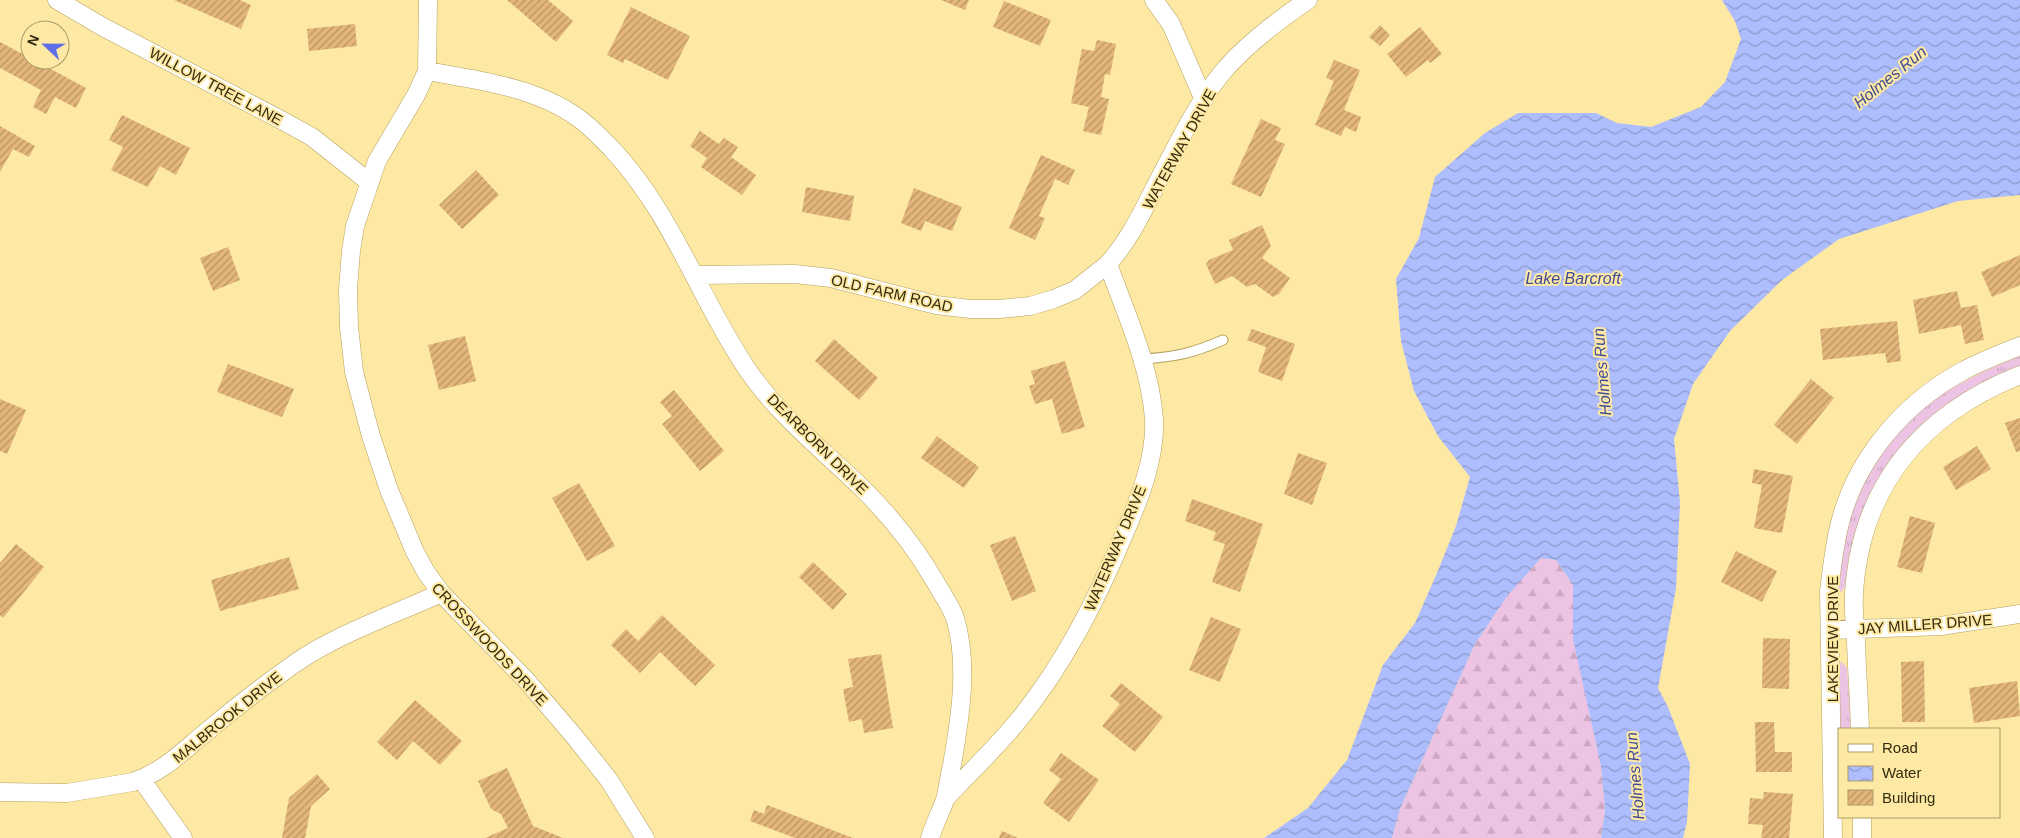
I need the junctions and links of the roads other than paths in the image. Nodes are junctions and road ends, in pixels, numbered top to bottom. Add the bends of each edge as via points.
1 (57, 0) edge
2 (428, 0) edge
3 (1154, 0) edge
4 (1308, 0) edge
5 (427, 71) junction
6 (1204, 100) junction
7 (369, 182) junction
8 (1108, 264) junction
9 (694, 275) junction
10 (1223, 340) dead end
11 (2020, 346) edge
12 (1143, 359) junction
13 (2020, 375) edge
14 (441, 594) junction
15 (2020, 614) edge
16 (1855, 629) junction
17 (1830, 630) junction
18 (1860, 728) edge
19 (142, 779) junction
20 (0, 792) edge
21 (945, 799) junction
22 (1862, 818) edge
23 (640, 835) edge
24 (183, 838) edge
25 (930, 838) edge
26 (1833, 838) edge
27 (1862, 838) edge

1 - 7 street, WILLOW TREE LANE via 312,137
2 - 5 street, CROSSWOODS DRIVE
3 - 6 street via 1171,24
4 - 6 street, WATERWAY DRIVE via 1239,54
5 - 7 street, CROSSWOODS DRIVE
5 - 9 street, DEARBORN DRIVE via 509,87 558,105 578,117 641,182
6 - 8 street, WATERWAY DRIVE via 1138,224
7 - 14 street, CROSSWOODS DRIVE via 355,226 349,279 349,327 354,372 389,490 415,552
8 - 9 street, OLD FARM ROAD via 1074,290 1054,299 999,310 936,305 831,278 795,274
8 - 12 street, WATERWAY DRIVE
9 - 21 street, DEARBORN DRIVE via 748,370 802,433 886,513 913,547 954,615 962,662 955,746
10 - 12 lane via 1172,358
11 - 17 street, LAKEVIEW DRIVE via 1961,372 1932,391 1886,434 1868,459 1840,521 1829,591
12 - 21 street, WATERWAY DRIVE via 1152,395 1153,441 1134,512 1104,583 1072,644 1017,723
13 - 16 street, LAKEVIEW DRIVE via 1971,398 1942,418 1898,463 1869,519 1859,553 1854,594
14 - 19 street, MALBROOK DRIVE via 296,662 172,762
14 - 23 street, CROSSWOODS DRIVE via 526,680 574,736 614,787
15 - 16 street, JAY MILLER DRIVE via 1941,626
16 - 17 street, JAY MILLER DRIVE
16 - 18 street, LAKEVIEW DRIVE
17 - 26 street, LAKEVIEW DRIVE
19 - 20 street, MALBROOK DRIVE via 67,793
19 - 24 street
21 - 25 street, DEARBORN DRIVE
22 - 27 street

